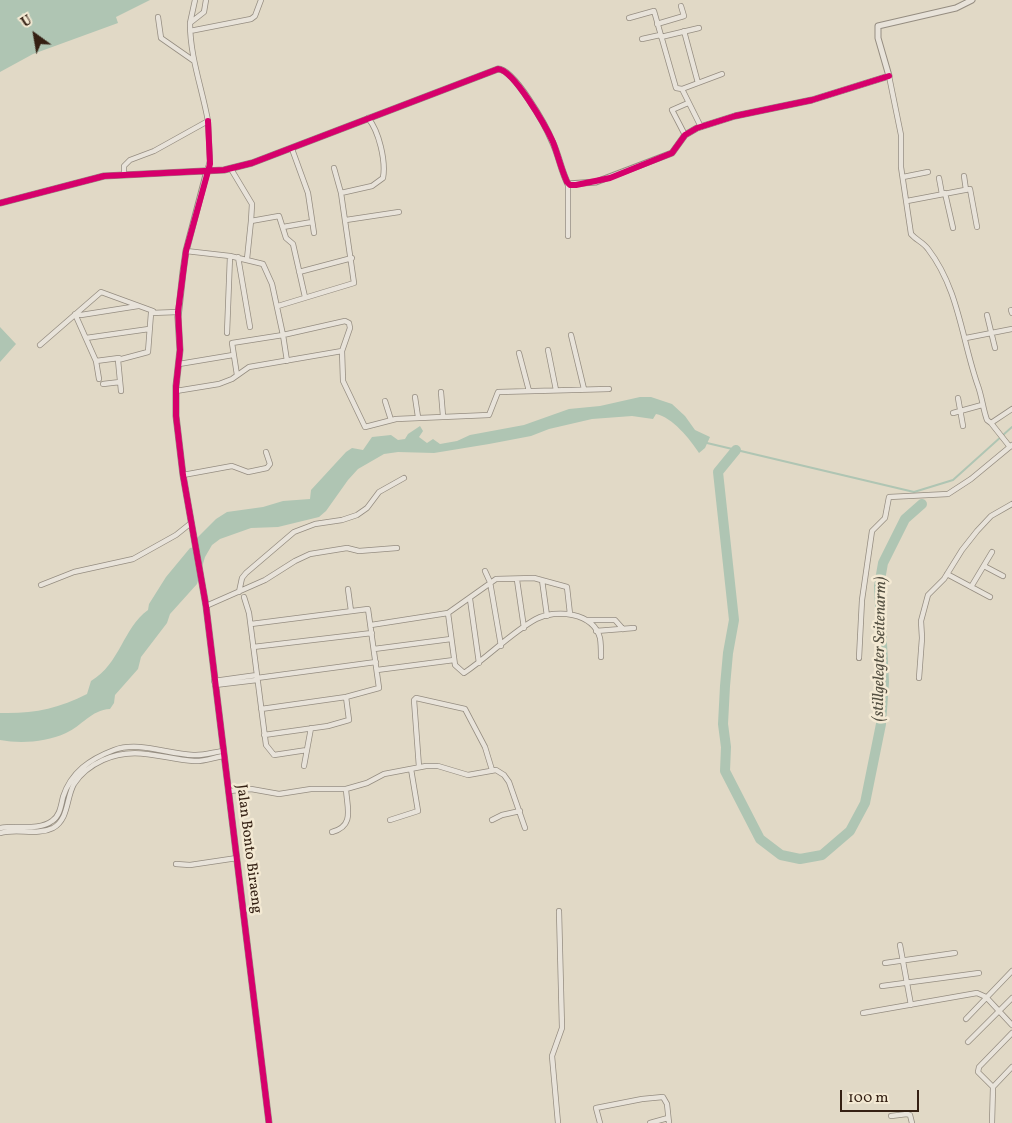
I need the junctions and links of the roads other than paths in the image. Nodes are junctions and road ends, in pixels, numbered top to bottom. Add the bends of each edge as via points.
1 (195, 0) edge
2 (206, 0) edge
3 (261, 0) edge
4 (972, 0) edge
5 (681, 6) dead end
6 (158, 18) dead end
7 (629, 18) dead end
8 (190, 23) junction
9 (657, 24) junction
10 (699, 28) dead end
11 (190, 31) junction
12 (684, 31) junction
13 (661, 36) junction
14 (642, 39) dead end
15 (194, 61) junction
16 (722, 74) dead end
17 (889, 76) junction
18 (698, 83) junction
19 (682, 89) junction
20 (688, 103) junction
21 (368, 118) junction
22 (208, 121) junction
23 (701, 127) junction
24 (685, 135) junction
25 (292, 148) junction
26 (232, 168) junction
27 (334, 168) dead end
28 (207, 171) junction
29 (928, 172) dead end
30 (124, 174) junction
31 (964, 176) dead end
32 (903, 177) junction
33 (940, 178) dead end
34 (568, 184) junction
35 (966, 190) junction
36 (342, 194) junction
37 (944, 194) junction
38 (906, 200) junction
39 (0, 203) edge
40 (399, 212) dead end
41 (346, 220) junction
42 (251, 221) junction
43 (312, 222) junction
44 (283, 227) junction
45 (978, 227) dead end
46 (953, 228) dead end
47 (314, 233) dead end
48 (568, 236) dead end
49 (186, 251) junction
50 (230, 256) junction
51 (238, 257) junction
52 (352, 258) junction
53 (247, 259) junction
54 (300, 272) junction
55 (305, 297) junction
56 (139, 306) junction
57 (278, 306) junction
58 (153, 311) junction
59 (178, 312) junction
60 (75, 314) junction
61 (987, 315) dead end
62 (250, 327) dead end
63 (148, 329) junction
64 (1012, 329) edge
65 (227, 333) dead end
66 (992, 333) junction
67 (283, 335) junction
68 (571, 335) dead end
69 (86, 338) junction
70 (966, 338) junction
71 (40, 345) dead end
72 (995, 348) dead end
73 (548, 350) dead end
74 (342, 351) junction
75 (519, 353) dead end
76 (233, 356) junction
77 (119, 358) junction
78 (96, 361) junction
79 (287, 361) junction
80 (179, 364) junction
81 (237, 375) junction
82 (99, 379) dead end
83 (120, 382) junction
84 (103, 384) dead end
85 (584, 389) junction
86 (609, 389) dead end
87 (556, 390) junction
88 (121, 391) dead end
89 (176, 391) junction
90 (529, 391) junction
91 (440, 392) dead end
92 (415, 396) dead end
93 (958, 398) dead end
94 (385, 401) dead end
95 (982, 405) junction
96 (1012, 409) edge
97 (960, 411) junction
98 (953, 413) dead end
99 (444, 416) junction
100 (418, 417) junction
101 (391, 420) junction
102 (992, 425) junction
103 (963, 426) dead end
104 (1011, 446) edge
105 (266, 452) dead end
106 (183, 475) junction
107 (404, 478) dead end
108 (1012, 504) edge
109 (191, 523) junction
110 (397, 548) dead end
111 (992, 552) dead end
112 (984, 566) junction
113 (485, 571) dead end
114 (947, 574) junction
115 (1003, 576) dead end
116 (517, 580) junction
117 (542, 580) junction
118 (490, 582) junction
119 (41, 585) dead end
120 (971, 587) junction
121 (348, 588) dead end
122 (239, 592) junction
123 (244, 597) dead end
124 (990, 598) dead end
125 (470, 599) junction
126 (206, 606) junction
127 (351, 611) junction
128 (448, 613) junction
129 (570, 614) junction
130 (547, 616) junction
131 (586, 620) junction
132 (251, 624) junction
133 (371, 625) junction
134 (524, 628) junction
135 (634, 628) dead end
136 (623, 629) junction
137 (596, 631) junction
138 (372, 633) junction
139 (452, 639) junction
140 (501, 646) junction
141 (253, 647) junction
142 (374, 649) junction
143 (601, 657) dead end
144 (859, 658) dead end
145 (454, 660) junction
146 (376, 662) junction
147 (479, 663) junction
148 (377, 670) junction
149 (257, 678) junction
150 (919, 678) dead end
151 (215, 683) junction
152 (346, 697) junction
153 (261, 709) junction
154 (311, 728) junction
155 (264, 735) junction
156 (307, 750) junction
157 (224, 753) junction
158 (304, 766) dead end
159 (419, 767) junction
160 (411, 769) junction
161 (492, 770) junction
162 (346, 789) junction
163 (229, 791) junction
164 (520, 811) junction
165 (390, 820) dead end
166 (492, 820) dead end
167 (0, 828) edge
168 (525, 828) dead end
169 (332, 832) dead end
170 (0, 833) edge
171 (237, 858) junction
172 (176, 864) dead end
173 (559, 911) dead end
174 (900, 944) dead end
175 (954, 953) dead end
176 (903, 960) junction
177 (885, 963) dead end
178 (1012, 971) edge
179 (979, 973) dead end
180 (907, 982) junction
181 (882, 986) dead end
182 (986, 997) junction
183 (1012, 998) edge
184 (911, 1005) junction
185 (1000, 1010) junction
186 (863, 1013) dead end
187 (966, 1020) dead end
188 (1012, 1025) edge
189 (1012, 1033) edge
190 (968, 1042) dead end
191 (1012, 1067) edge
192 (993, 1087) junction
193 (891, 1116) dead end
194 (668, 1121) edge
195 (268, 1123) edge
196 (558, 1123) edge
197 (600, 1123) edge
198 (650, 1123) edge
199 (912, 1123) edge
200 (992, 1123) edge

1 - 8 street
2 - 8 street via 204,12
3 - 11 street via 251,19
4 - 17 street via 956,8 878,26 878,38
5 - 9 street via 684,16
6 - 15 street via 161,38
7 - 9 street via 654,11
8 - 11 street
9 - 13 street
10 - 12 street
11 - 15 street
12 - 13 street
12 - 18 street
13 - 14 street
13 - 19 street via 676,88
15 - 22 street
16 - 18 street
17 - 23 street via 831,95 734,116
17 - 32 street via 901,135
18 - 19 street
19 - 20 street
20 - 23 street
20 - 24 street via 672,110
21 - 25 street
21 - 34 street via 491,70 501,69 543,122
21 - 36 street via 378,140 384,174 372,186
22 - 28 street via 210,161
22 - 30 street via 127,162
23 - 24 street
24 - 34 street via 672,153 603,180
25 - 26 street
25 - 43 street via 308,193
26 - 28 street
26 - 42 street via 252,204
27 - 36 street
28 - 30 street
28 - 49 street, Jalan Bonto Biraeng
29 - 32 street
30 - 39 street via 104,176
31 - 35 street
32 - 38 street
33 - 37 street
34 - 48 street
35 - 37 street
35 - 45 street via 970,189
36 - 41 street
37 - 38 street
37 - 46 street
38 - 70 street via 911,234 928,249 944,273
40 - 41 street
41 - 52 street
42 - 44 street via 279,216
42 - 53 street
43 - 44 street
43 - 47 street
44 - 54 street via 286,238 293,244
49 - 50 street
49 - 59 street, Jalan Bonto Biraeng
50 - 51 street
50 - 65 street
51 - 53 street
51 - 62 street
52 - 54 street
52 - 55 street via 353,285
53 - 57 street via 266,267
54 - 55 street
55 - 57 street
56 - 58 street
56 - 60 street
56 - 60 street via 101,292
57 - 67 street
58 - 59 street
58 - 63 street
59 - 80 street, Jalan Bonto Biraeng
60 - 69 street
60 - 71 street
61 - 66 street
63 - 69 street
63 - 77 street via 148,353
64 - 66 street
66 - 70 street
66 - 72 street
67 - 74 street via 347,322 350,328
67 - 76 street via 232,343
67 - 79 street
68 - 85 street
69 - 78 street
70 - 95 street
73 - 87 street
74 - 79 street
74 - 101 street via 343,381 366,427
75 - 90 street
76 - 80 street
76 - 81 street
77 - 78 street
77 - 83 street
78 - 82 street
79 - 81 street via 249,367
80 - 89 street, Jalan Bonto Biraeng
81 - 89 street via 219,384
83 - 84 street
83 - 88 street
85 - 86 street
85 - 87 street
87 - 90 street
89 - 106 street, Jalan Bonto Biraeng
90 - 99 street via 498,392 489,415
91 - 99 street
92 - 100 street
93 - 97 street
94 - 101 street
95 - 97 street
95 - 102 street
96 - 102 street
97 - 98 street
97 - 103 street
99 - 100 street
100 - 101 street
102 - 104 street
104 - 144 street via 948,494 889,497 885,518 872,531 862,600
105 - 106 street via 270,464 265,468 246,472 232,466
106 - 109 street, Jalan Bonto Biraeng
107 - 122 street via 379,492 357,515 315,524 288,536 246,573 240,582
108 - 114 street via 992,516 977,531
109 - 119 street via 176,536 134,559 74,572
109 - 126 street, Jalan Bonto Biraeng
110 - 122 street via 359,551 347,548 310,554
111 - 112 street
112 - 115 street
112 - 120 street
113 - 118 street
114 - 120 street
114 - 150 street via 928,595 922,610
116 - 117 street
116 - 118 street via 496,579
116 - 134 street
117 - 129 street via 567,587
117 - 130 street
118 - 125 street
118 - 140 street
120 - 124 street
121 - 127 street
122 - 126 street
123 - 132 street
125 - 128 street
125 - 147 street
126 - 151 street, Jalan Bonto Biraeng
127 - 132 street
127 - 133 street via 368,609
128 - 133 street
128 - 139 street
129 - 130 street
129 - 131 street
130 - 134 street
131 - 136 street via 615,620
131 - 137 street
132 - 141 street
133 - 138 street
134 - 140 street
135 - 136 street
136 - 137 street
137 - 143 street via 600,637
138 - 141 street
138 - 142 street
139 - 142 street
139 - 145 street
140 - 147 street
141 - 149 street
142 - 146 street
145 - 147 street via 464,673
145 - 148 street
146 - 148 street
146 - 149 street
148 - 152 street via 379,688
149 - 151 street
149 - 153 street
151 - 157 street, Jalan Bonto Biraeng
152 - 153 street
152 - 154 street via 349,720
153 - 155 street
154 - 155 street
154 - 156 street
155 - 156 street via 266,745 274,755
156 - 158 street
157 - 163 street, Jalan Bonto Biraeng
157 - 167 street via 194,755 130,746 116,749 77,771 70,781 58,816 52,821 34,826
157 - 170 street via 195,762 147,753 122,753 85,771 74,784 61,822 53,828
159 - 160 street
159 - 161 street via 438,766 468,775
159 - 161 street via 416,698 465,710 485,747
160 - 162 street via 381,775
160 - 165 street via 419,811
161 - 164 street via 507,778
162 - 163 street via 311,789 279,794 251,788
162 - 169 street via 347,822 343,828
163 - 171 street, Jalan Bonto Biraeng
164 - 166 street
164 - 168 street
171 - 172 street
171 - 195 street, Jalan Bonto Biraeng
173 - 196 street via 562,1028 552,1056
174 - 176 street
175 - 176 street
176 - 177 street
176 - 180 street
178 - 182 street
179 - 180 street
180 - 181 street
180 - 184 street
182 - 184 street via 977,992
182 - 185 street
182 - 187 street
183 - 185 street
184 - 186 street
185 - 188 street
185 - 190 street
189 - 192 street via 979,1067 978,1072
191 - 192 street
192 - 200 street
193 - 199 street via 910,1115
194 - 197 street via 663,1097 596,1108
194 - 198 street

